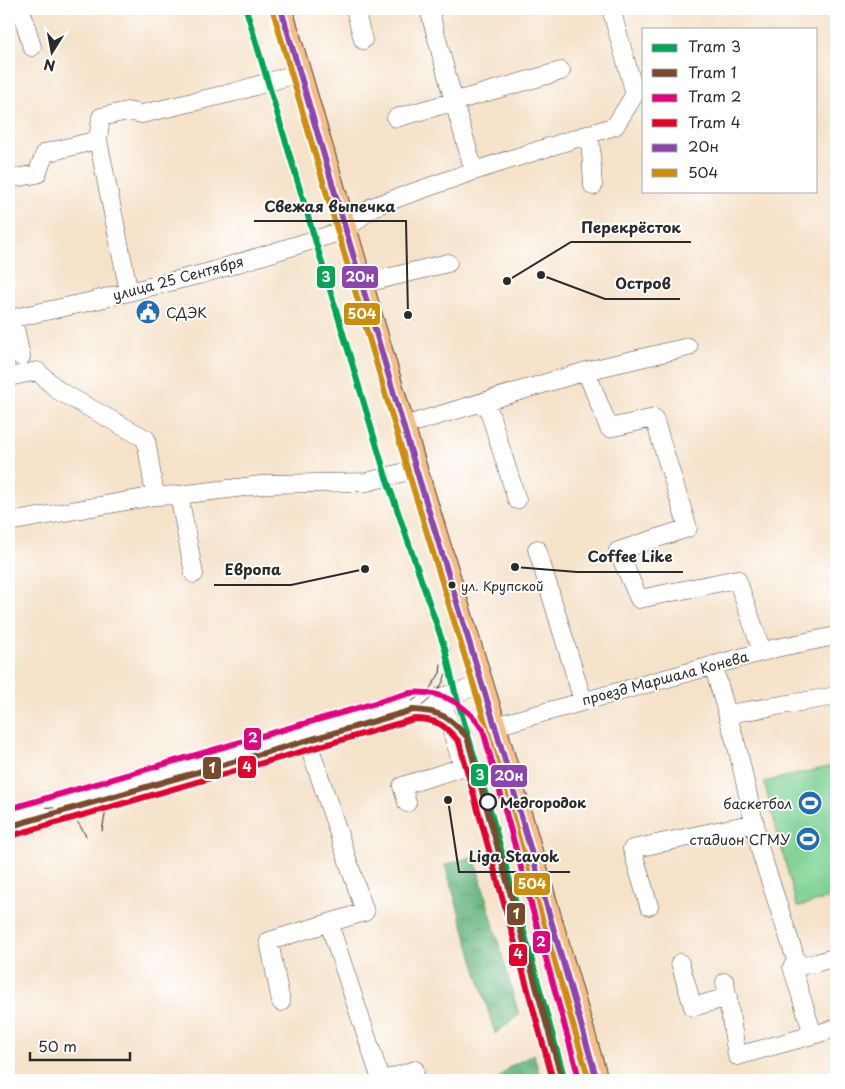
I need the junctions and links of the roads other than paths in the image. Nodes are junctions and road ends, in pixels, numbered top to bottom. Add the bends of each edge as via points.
1 (21, 9) edge
2 (281, 9) edge
3 (355, 9) edge
4 (429, 9) edge
5 (611, 9) edge
6 (363, 40) dead end
7 (32, 46) dead end
8 (561, 70) dead end
9 (299, 73) junction
10 (454, 102) junction
11 (396, 118) dead end
12 (590, 134) junction
13 (98, 140) junction
14 (474, 171) junction
15 (9, 179) edge
16 (593, 186) dead end
17 (346, 230) junction
18 (448, 262) dead end
19 (362, 284) junction
20 (129, 292) junction
21 (11, 319) edge
22 (688, 347) dead end
23 (21, 357) dead end
24 (586, 371) junction
25 (9, 377) edge
26 (486, 400) junction
27 (403, 426) junction
28 (416, 469) junction
29 (179, 495) junction
30 (155, 496) junction
31 (517, 500) dead end
32 (9, 522) edge
33 (537, 549) dead end
34 (194, 574) dead end
35 (836, 636) edge
36 (762, 652) junction
37 (713, 665) junction
38 (482, 685) junction
39 (836, 696) edge
40 (440, 697) junction
41 (583, 701) junction
42 (728, 714) junction
43 (494, 726) junction
44 (306, 736) junction
45 (407, 802) dead end
46 (9, 823) edge
47 (755, 823) junction
48 (649, 906) dead end
49 (329, 922) junction
50 (836, 956) edge
51 (680, 963) dead end
52 (798, 966) junction
53 (281, 1002) dead end
54 (836, 1028) edge
55 (813, 1035) junction
56 (415, 1070) dead end
57 (597, 1079) edge
58 (382, 1080) edge

1 - 7 street
2 - 9 main road
3 - 6 street
4 - 10 street
5 - 12 street via 635,94 615,126
8 - 10 street
9 - 13 street via 142,114 127,111 101,117
9 - 17 main road
10 - 11 street
10 - 14 street
12 - 14 street
12 - 16 street
13 - 15 street via 45,153 37,174
13 - 20 street
14 - 17 street via 372,207
17 - 19 main road
17 - 20 street, улица 25 Сентября via 206,273
18 - 19 street
19 - 27 main road
20 - 21 street, улица 25 Сентября
21 - 23 street
22 - 24 street
24 - 26 street
24 - 36 street via 609,428 654,418 688,528 618,551 639,599 737,579
25 - 30 street via 37,371 59,391 146,439
26 - 27 street
26 - 31 street
27 - 28 main road
28 - 29 street via 367,482 269,484
28 - 38 main road
29 - 30 street
29 - 34 street
30 - 32 street
33 - 41 street
35 - 36 street, проезд Маршала Конева
36 - 37 street, проезд Маршала Конева
37 - 41 street, проезд Маршала Конева
37 - 42 street
38 - 40 street
38 - 43 main road
39 - 42 street
40 - 44 street
40 - 45 street via 463,767 402,786
41 - 43 street, проезд Маршала Конева
42 - 47 street
43 - 57 main road
44 - 46 street
44 - 49 street via 365,912
47 - 48 street via 632,849
47 - 52 street via 761,853
49 - 53 street via 268,941
49 - 58 street
50 - 52 street
51 - 55 street via 693,1007 726,990 737,1056
52 - 55 street via 792,968
54 - 55 street
56 - 58 street

